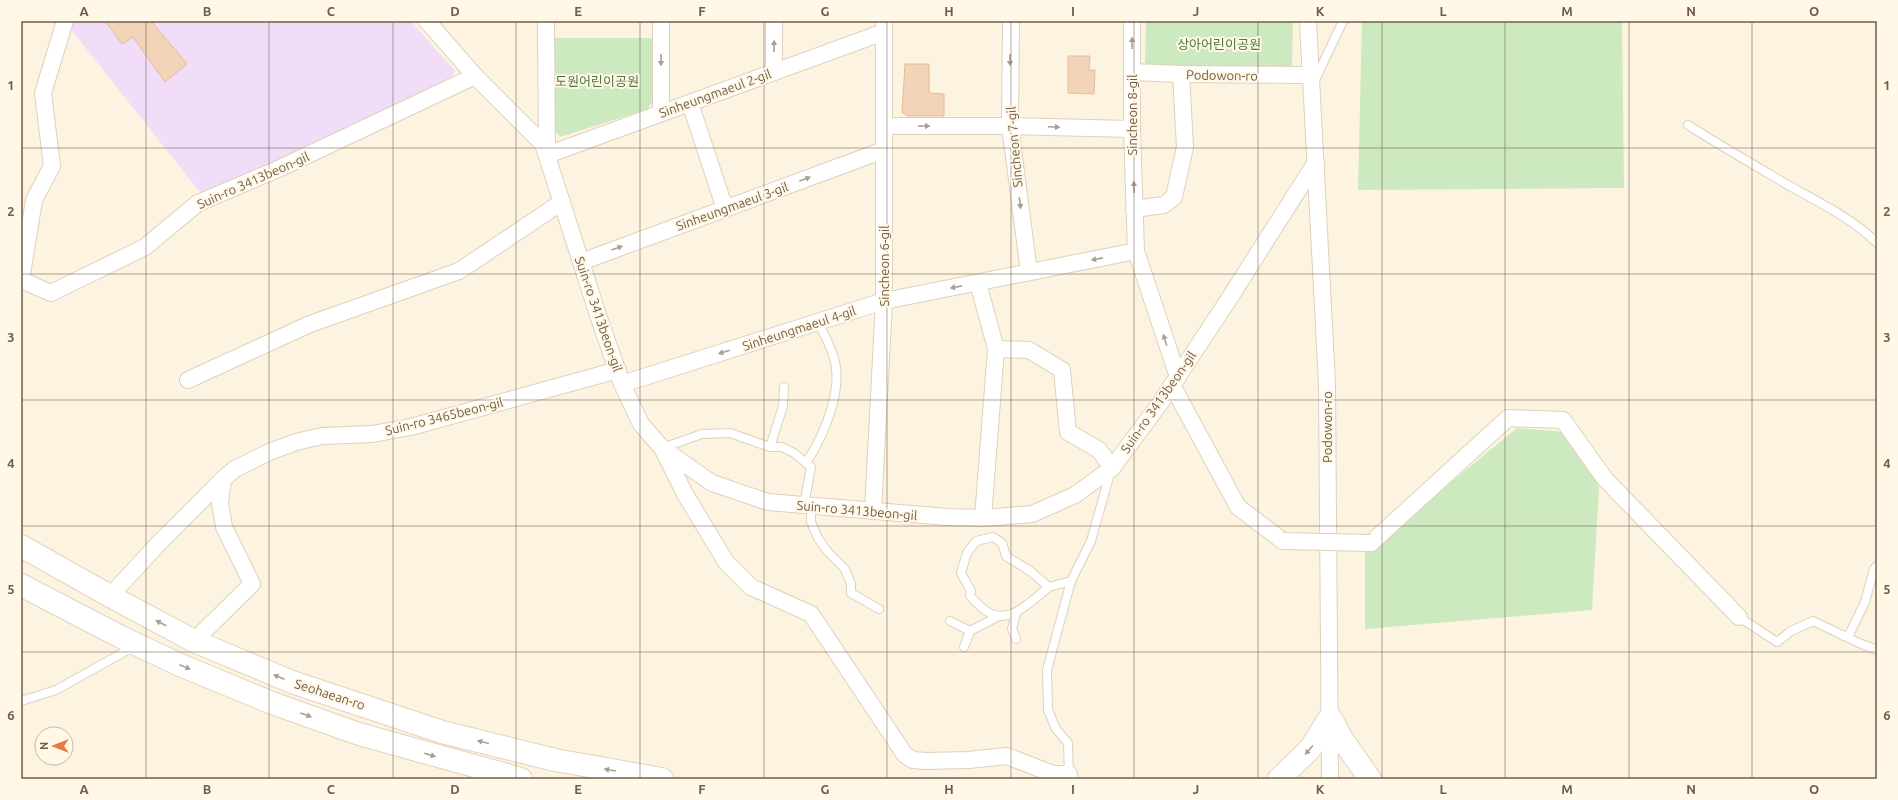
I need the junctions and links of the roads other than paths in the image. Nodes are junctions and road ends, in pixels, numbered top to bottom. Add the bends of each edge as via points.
1 (65, 21) edge
2 (427, 21) edge
3 (546, 21) edge
4 (661, 21) edge
5 (774, 21) edge
6 (1011, 21) edge
7 (1132, 21) edge
8 (1308, 21) edge
9 (1343, 21) edge
10 (884, 26) edge
11 (774, 72) junction
12 (1132, 72) junction
13 (1181, 74) junction
14 (475, 76) junction
15 (1311, 81) junction
16 (690, 103) junction
17 (661, 113) junction
18 (1688, 125) dead end
19 (885, 126) junction
20 (1010, 126) junction
21 (1132, 129) junction
22 (884, 150) junction
23 (547, 155) junction
24 (1316, 162) junction
25 (562, 202) junction
26 (725, 209) junction
27 (1134, 209) junction
28 (1877, 243) edge
29 (1136, 251) junction
30 (581, 262) junction
31 (1028, 272) junction
32 (978, 283) junction
33 (884, 301) junction
34 (818, 322) junction
35 (996, 349) junction
36 (620, 377) junction
37 (188, 380) dead end
38 (1175, 381) junction
39 (784, 387) dead end
40 (770, 447) junction
41 (662, 448) junction
42 (806, 463) junction
43 (1112, 468) junction
44 (223, 479) junction
45 (807, 506) junction
46 (874, 511) junction
47 (983, 518) junction
48 (26, 548) edge
49 (1877, 566) edge
50 (1071, 581) junction
51 (21, 585) edge
52 (1049, 587) junction
53 (21, 592) edge
54 (110, 596) junction
55 (879, 609) dead end
56 (1016, 614) junction
57 (997, 617) junction
58 (1739, 617) joint
59 (87, 620) junction
60 (950, 621) dead end
61 (970, 631) junction
62 (1844, 636) junction
63 (1016, 639) dead end
64 (194, 641) junction
65 (137, 645) junction
66 (964, 647) dead end
67 (1877, 650) edge
68 (21, 701) edge
69 (1330, 717) junction
70 (1069, 776) edge
71 (521, 779) edge
72 (662, 779) edge
73 (1279, 779) edge
74 (1330, 779) edge
75 (1370, 779) edge

1 - 14 street, Suin-ro 3413beon-gil via 43,93 52,166 34,200 22,280 51,293 145,246 198,202 276,170
2 - 14 street, Suin-ro 3413beon-gil
3 - 23 street
4 -> 17 street
11 -> 5 street
6 -> 20 street, Sincheon 7-gil
12 -> 7 street, Sincheon 8-gil
8 - 15 street, Podowon-ro
9 - 15 lane
10 - 11 street, Sinheungmaeul 2-gil
10 - 19 street, Sincheon 6-gil
11 - 16 street, Sinheungmaeul 2-gil
12 - 13 street, Podowon-ro
12 - 21 street, Sincheon 8-gil
13 - 15 street, Podowon-ro
13 - 27 street via 1185,147 1174,197 1164,205
14 - 23 street, Suin-ro 3413beon-gil via 543,144
15 - 24 street, Podowon-ro
16 - 17 street, Sinheungmaeul 2-gil
16 - 26 street
17 - 23 street, Sinheungmaeul 2-gil
18 - 28 lane via 1815,200 1867,233
19 -> 20 street
19 - 22 street, Sincheon 6-gil
20 -> 21 street
20 -> 31 street, Sincheon 7-gil
27 -> 21 street, Sincheon 8-gil
26 -> 22 street, Sinheungmaeul 3-gil
22 - 33 street, Sincheon 6-gil
23 - 25 street, Suin-ro 3413beon-gil
24 - 38 street, Suin-ro 3413beon-gil
24 - 69 street, Podowon-ro via 1327,384
25 - 30 street, Suin-ro 3413beon-gil
25 - 37 street via 458,271 310,324
30 -> 26 street, Sinheungmaeul 3-gil
27 - 29 street, Sincheon 8-gil
29 -> 31 street, Sinheungmaeul 4-gil
38 -> 29 street, Sincheon 8-gil
30 - 36 street, Suin-ro 3413beon-gil
31 - 32 street, Sinheungmaeul 4-gil
32 -> 33 street, Sinheungmaeul 4-gil
32 - 35 street
33 - 34 street, Sinheungmaeul 4-gil
33 - 46 street, Sincheon 6-gil
34 -> 36 street, Sinheungmaeul 4-gil
34 - 42 lane via 835,362 836,393 818,445
35 - 43 street via 1029,350 1062,370 1068,432 1099,450
35 - 47 street
36 - 41 street, Suin-ro 3413beon-gil via 641,424
36 - 44 street, Suin-ro 3465beon-gil via 411,427 372,434 322,436 296,442 268,452 235,469
38 - 43 street, Suin-ro 3413beon-gil
38 - 58 street, Sincheon 8-gil, bridge via 1238,507 1283,541 1371,543 1508,418 1562,420 1605,479
39 - 40 lane via 779,425
40 - 41 lane via 730,433 702,434
40 - 42 lane via 782,447
41 - 45 street, Suin-ro 3413beon-gil via 712,483 768,502
41 - 70 street via 685,494 726,562 751,587 811,614 905,755 913,760 926,761 1007,756 1053,774
42 - 45 lane via 811,467
43 - 47 street, Suin-ro 3413beon-gil via 1075,495 1032,514
43 - 50 lane via 1091,541
44 - 54 street, Suin-ro 3465beon-gil
44 - 64 street via 220,503 224,527 252,584
45 - 46 street, Suin-ro 3413beon-gil
45 - 55 lane via 818,538 845,569 851,584 851,592
46 - 47 street, Suin-ro 3413beon-gil
48 - 54 main road, Seohaean-ro
49 - 62 lane via 1865,602 1849,635
50 - 52 lane
50 - 70 lane via 1047,670 1046,684 1048,710 1056,729 1068,743
51 - 59 main road, Seohaean-ro
52 - 56 lane
52 - 57 lane via 1030,570 1006,556 1002,543 993,537 976,541 967,553 961,573 971,591 970,596 986,611
53 - 59 main road
64 -> 54 main road, Seohaean-ro
56 - 57 lane
56 - 63 lane via 1012,629
57 - 61 lane
58 - 62 lane via 1778,642 1791,631 1813,621
59 - 65 main road, Seohaean-ro
60 - 61 lane
61 - 66 lane
62 - 67 lane
72 -> 64 main road, Seohaean-ro via 556,760 442,732 292,682
65 - 68 lane via 56,690
65 -> 71 main road, Seohaean-ro via 265,700 359,734
69 -> 73 main road via 1310,749
69 - 74 street, Podowon-ro
69 - 75 main road

